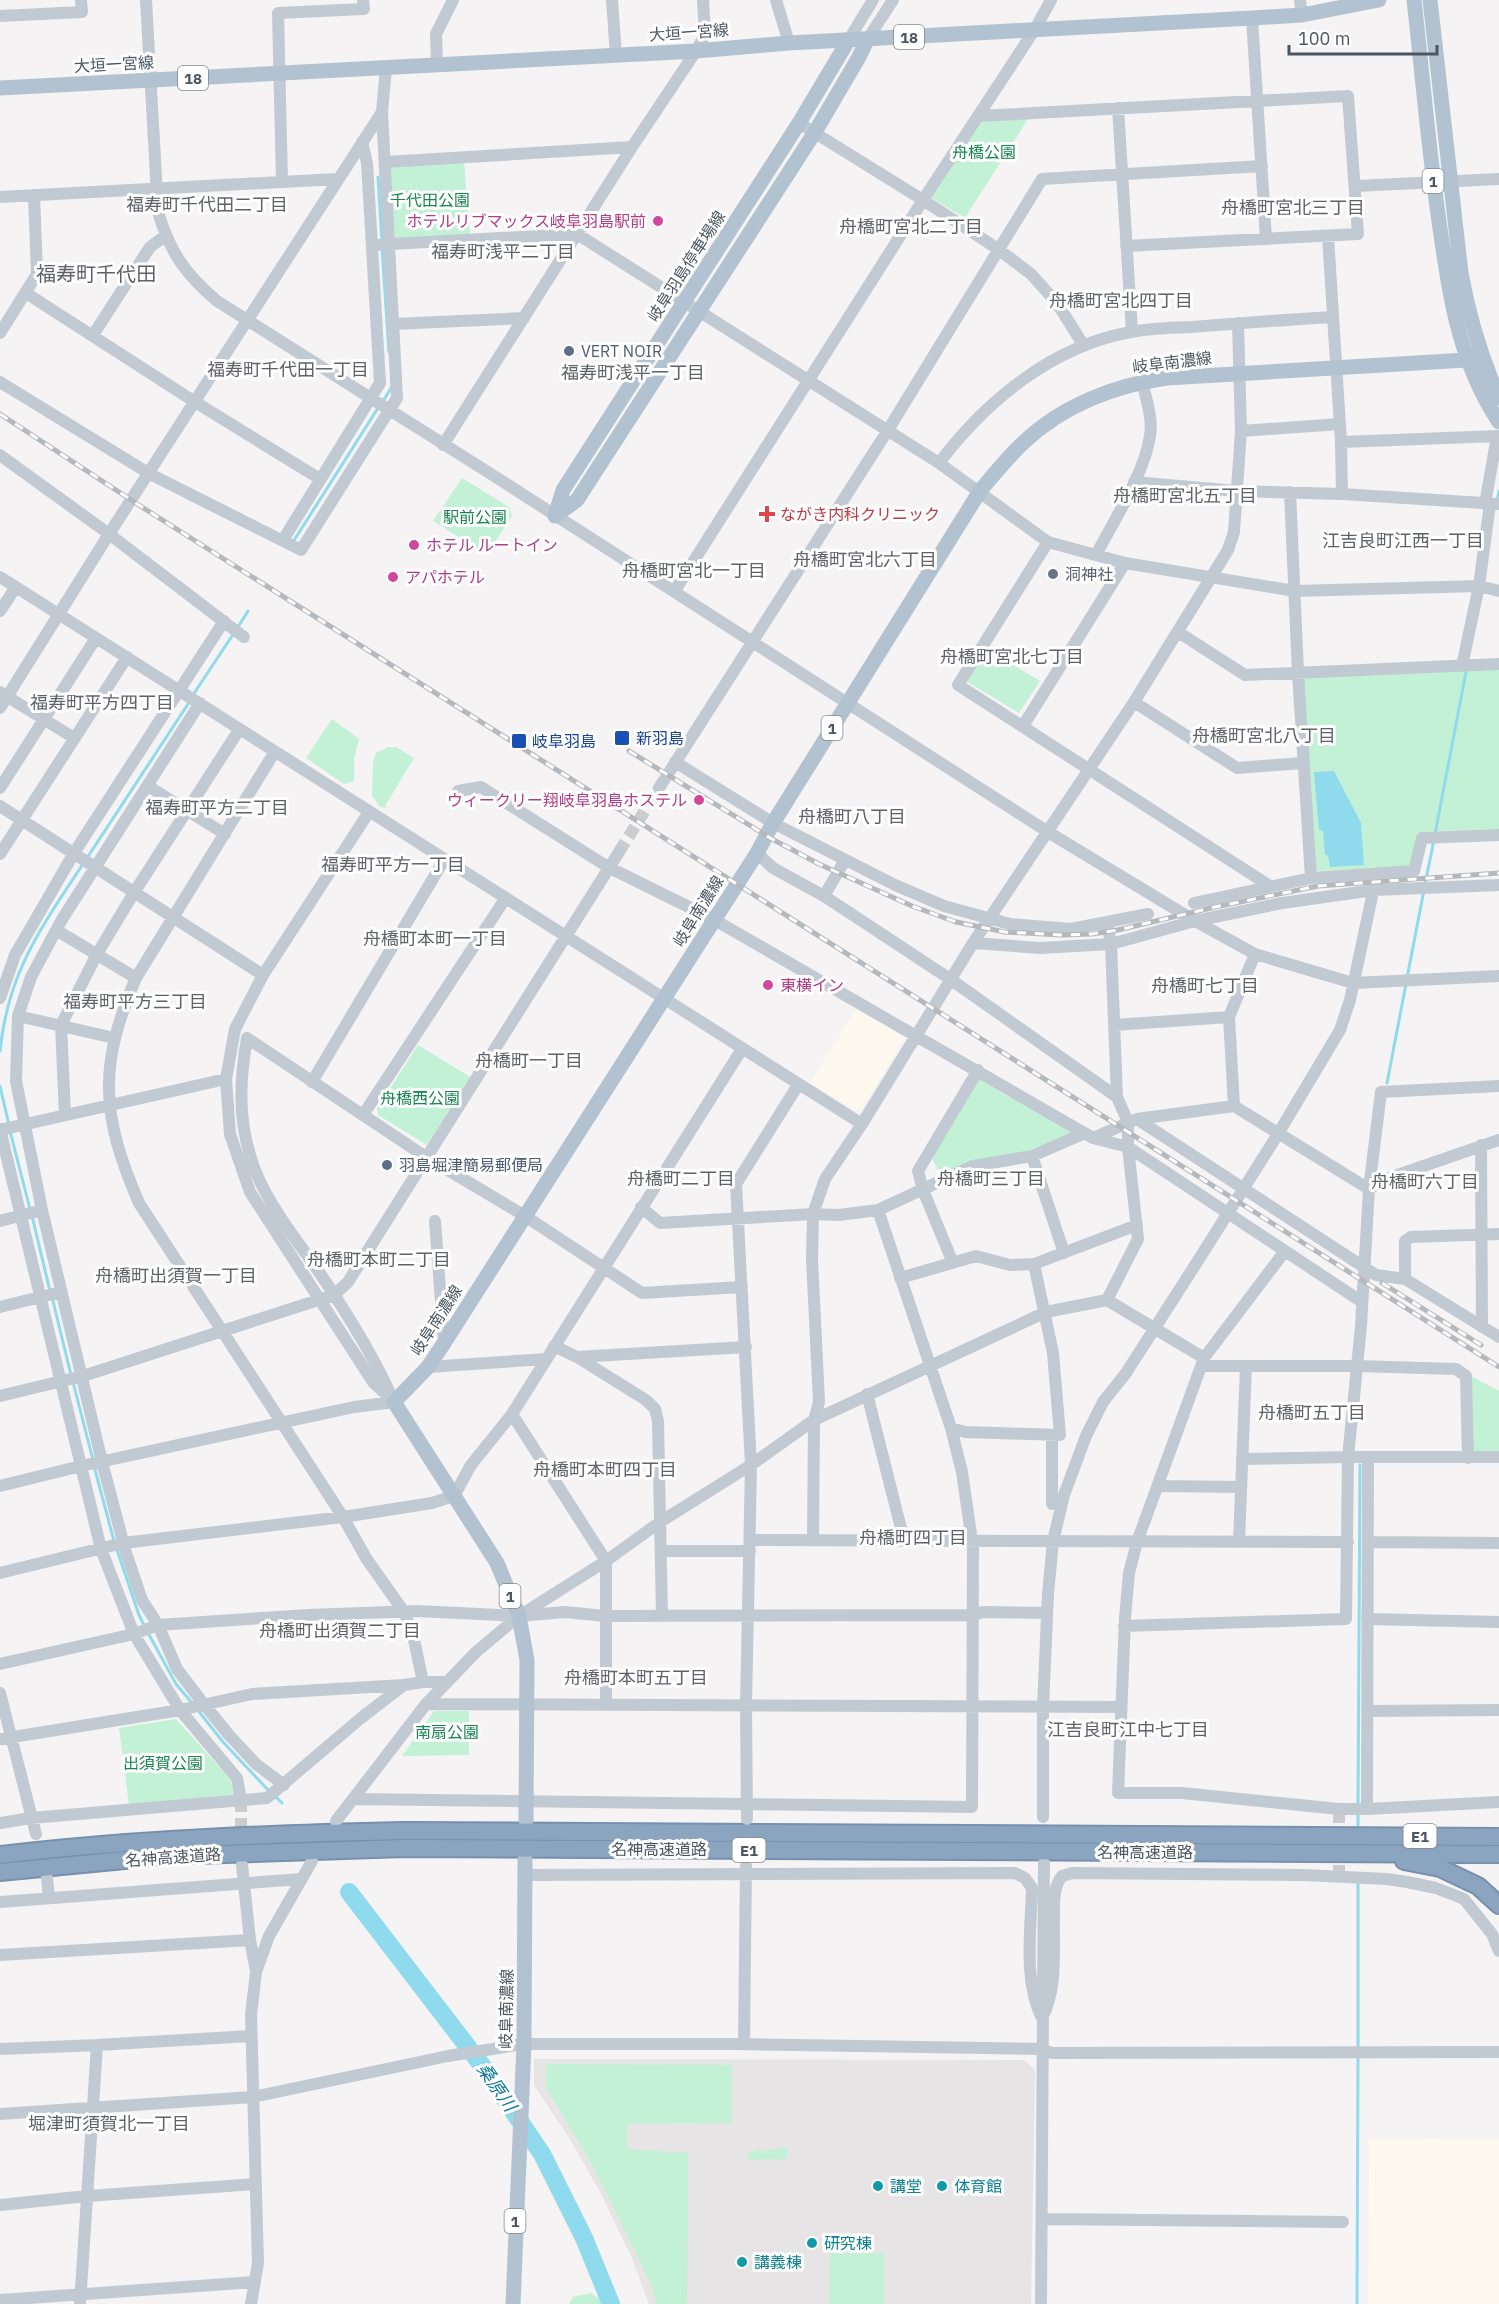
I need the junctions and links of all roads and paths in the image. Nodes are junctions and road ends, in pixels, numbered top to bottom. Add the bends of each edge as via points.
1 (81, 0) edge
2 (146, 0) edge
3 (363, 0) edge
4 (453, 0) edge
5 (612, 0) edge
6 (703, 0) edge
7 (776, 0) edge
8 (873, 0) edge
9 (893, 0) edge
10 (1051, 0) edge
11 (1379, 0) edge
12 (1414, 0) edge
13 (1430, 0) edge
14 (1301, 7) edge
15 (0, 16) edge
16 (1252, 18) junction
17 (1035, 30) junction
18 (848, 40) junction
19 (867, 40) junction
20 (789, 43) junction
21 (696, 51) junction
22 (616, 55) junction
23 (437, 64) junction
24 (386, 68) junction
25 (280, 74) junction
26 (150, 81) junction
27 (0, 88) edge
28 (1257, 100) junction
29 (1118, 108) junction
30 (382, 112) junction
31 (979, 116) junction
32 (799, 123) junction
33 (815, 132) junction
34 (362, 142) junction
35 (633, 147) junction
36 (385, 162) junction
37 (1262, 166) junction
38 (1122, 174) junction
39 (337, 179) junction
40 (1499, 179) edge
41 (1451, 181) junction
42 (282, 182) junction
43 (1433, 182) junction
44 (1356, 186) junction
45 (156, 189) junction
46 (34, 195) junction
47 (0, 196) edge
48 (923, 200) junction
49 (578, 234) junction
50 (165, 236) junction
51 (1328, 236) junction
52 (1266, 239) junction
53 (382, 245) junction
54 (1126, 246) junction
55 (998, 249) junction
56 (26, 293) junction
57 (684, 302) junction
58 (699, 312) junction
59 (1333, 317) junction
60 (524, 318) junction
61 (248, 322) junction
62 (1238, 323) junction
63 (393, 324) junction
64 (1132, 332) junction
65 (0, 333) edge
66 (93, 336) junction
67 (1084, 346) junction
68 (1473, 356) junction
69 (1336, 368) junction
70 (1239, 373) junction
71 (808, 381) junction
72 (1142, 381) junction
73 (0, 382) edge
74 (195, 402) junction
75 (1494, 402) edge
76 (380, 404) junction
77 (1340, 424) junction
78 (888, 430) junction
79 (1241, 431) junction
80 (1498, 431) edge
81 (1341, 442) junction
82 (443, 445) junction
83 (0, 455) edge
84 (939, 463) junction
85 (150, 474) junction
86 (321, 479) junction
87 (1134, 482) junction
88 (980, 491) junction
89 (1237, 491) junction
90 (1290, 492) junction
91 (1342, 494) junction
92 (1492, 504) edge
93 (555, 516) junction
94 (110, 534) junction
95 (1048, 542) junction
96 (289, 543) junction
97 (1096, 555) junction
98 (1125, 563) junction
99 (1212, 577) junction
100 (0, 578) edge
101 (1479, 586) junction
102 (16, 587) junction
103 (1295, 591) junction
104 (1499, 591) edge
105 (674, 592) junction
106 (0, 611) edge
107 (59, 614) junction
108 (1178, 632) junction
109 (96, 638) junction
110 (754, 642) junction
111 (127, 657) junction
112 (1499, 664) edge
113 (1462, 666) junction
114 (1298, 674) junction
115 (4, 694) edge
116 (191, 698) junction
117 (1134, 702) junction
118 (847, 704) junction
119 (0, 708) edge
120 (44, 719) junction
121 (1023, 726) junction
122 (239, 730) junction
123 (74, 738) junction
124 (274, 753) junction
125 (675, 762) junction
126 (1303, 763) junction
127 (1090, 770) junction
128 (148, 786) junction
129 (0, 788) edge
130 (659, 788) tunnel mouth
131 (458, 791) dead end
132 (0, 806) edge
133 (187, 811) junction
134 (369, 812) junction
135 (22, 820) junction
136 (773, 823) junction
137 (1048, 831) junction
138 (225, 834) junction
139 (1499, 835) edge
140 (619, 852) tunnel mouth
141 (757, 853) junction
142 (0, 854) edge
143 (77, 855) junction
144 (444, 860) junction
145 (845, 860) junction
146 (94, 866) junction
147 (608, 867) junction
148 (1377, 873) junction
149 (1311, 878) junction
150 (1270, 885) junction
151 (1499, 885) edge
152 (1374, 890) junction
153 (135, 891) junction
154 (824, 896) junction
155 (505, 899) junction
156 (1194, 903) dead end
157 (1148, 914) dead end
158 (174, 917) junction
159 (989, 918) junction
160 (712, 919) junction
161 (1195, 921) junction
162 (1107, 923) junction
163 (56, 930) junction
164 (566, 937) junction
165 (973, 943) junction
166 (1111, 944) junction
167 (97, 954) junction
168 (1254, 954) junction
169 (263, 975) junction
170 (1499, 976) edge
171 (136, 978) junction
172 (950, 979) junction
173 (1353, 983) junction
174 (0, 998) edge
175 (664, 998) junction
176 (18, 1016) junction
177 (1229, 1017) junction
178 (61, 1025) junction
179 (1114, 1025) junction
180 (917, 1035) junction
181 (114, 1038) junction
182 (742, 1049) junction
183 (978, 1070) junction
184 (226, 1079) junction
185 (312, 1082) junction
186 (798, 1085) junction
187 (1499, 1086) edge
188 (1117, 1097) junction
189 (108, 1105) junction
190 (1234, 1106) junction
191 (65, 1115) junction
192 (363, 1115) junction
193 (1132, 1120) junction
194 (862, 1124) junction
195 (21, 1125) junction
196 (1, 1130) edge
197 (1278, 1134) junction
198 (1089, 1136) junction
199 (1499, 1140) edge
200 (1481, 1145) junction
201 (1128, 1147) junction
202 (426, 1156) junction
203 (1032, 1156) junction
204 (1242, 1188) junction
205 (1369, 1188) junction
206 (922, 1190) junction
207 (641, 1207) junction
208 (878, 1210) junction
209 (41, 1211) junction
210 (1227, 1212) junction
211 (813, 1214) junction
212 (24, 1216) junction
213 (525, 1216) junction
214 (737, 1218) junction
215 (0, 1221) edge
216 (435, 1221) dead end
217 (1137, 1225) junction
218 (1483, 1234) junction
219 (1499, 1234) edge
220 (1285, 1251) junction
221 (1064, 1253) junction
222 (953, 1263) junction
223 (1034, 1264) junction
224 (1364, 1268) junction
225 (603, 1269) junction
226 (900, 1278) junction
227 (1405, 1279) junction
228 (742, 1287) junction
229 (51, 1295) junction
230 (334, 1295) junction
231 (322, 1300) junction
232 (1107, 1300) junction
233 (1362, 1302) junction
234 (0, 1307) edge
235 (1046, 1312) junction
236 (1154, 1327) junction
237 (1482, 1327) junction
238 (222, 1331) junction
239 (1499, 1337) edge
240 (444, 1343) junction
241 (554, 1346) junction
242 (746, 1347) junction
243 (576, 1357) junction
244 (546, 1359) junction
245 (1202, 1362) junction
246 (1358, 1365) junction
247 (1246, 1366) junction
248 (428, 1367) junction
249 (929, 1367) junction
250 (73, 1379) junction
251 (867, 1394) junction
252 (0, 1396) edge
253 (394, 1402) junction
254 (512, 1414) junction
255 (814, 1420) junction
256 (282, 1423) junction
257 (951, 1428) junction
258 (1052, 1436) junction
259 (1348, 1456) junction
260 (1368, 1457) junction
261 (1499, 1457) edge
262 (1468, 1458) junction
263 (1242, 1459) junction
264 (93, 1464) junction
265 (751, 1465) junction
266 (0, 1486) edge
267 (1158, 1486) junction
268 (1241, 1487) junction
269 (454, 1496) junction
270 (1052, 1504) dead end
271 (343, 1517) junction
272 (660, 1522) junction
273 (813, 1540) junction
274 (904, 1540) junction
275 (972, 1540) junction
276 (1349, 1540) junction
277 (1367, 1540) junction
278 (1053, 1541) junction
279 (1137, 1542) junction
280 (1239, 1542) junction
281 (1499, 1543) edge
282 (113, 1546) junction
283 (750, 1546) junction
284 (661, 1551) junction
285 (606, 1561) junction
286 (0, 1573) edge
287 (404, 1612) junction
288 (1047, 1613) junction
289 (973, 1615) junction
290 (519, 1616) junction
291 (605, 1616) junction
292 (662, 1616) junction
293 (748, 1617) junction
294 (1367, 1619) junction
295 (1499, 1622) edge
296 (1124, 1626) junction
297 (146, 1630) junction
298 (0, 1664) edge
299 (423, 1682) junction
300 (447, 1682) junction
301 (404, 1685) junction
302 (0, 1693) edge
303 (426, 1704) junction
304 (526, 1704) junction
305 (746, 1704) junction
306 (606, 1705) junction
307 (192, 1706) junction
308 (1043, 1707) junction
309 (1121, 1707) junction
310 (972, 1708) junction
311 (1499, 1710) edge
312 (1368, 1711) junction
313 (5, 1738) edge
314 (282, 1786) junction
315 (353, 1799) junction
316 (241, 1800) junction
317 (526, 1802) junction
318 (1499, 1802) edge
319 (745, 1804) junction
320 (1361, 1809) junction
321 (1043, 1817) dead end
322 (31, 1818) junction
323 (747, 1819) dead end
324 (526, 1820) dead end
325 (336, 1821) dead end
326 (0, 1823) edge
327 (1499, 1827) edge
328 (36, 1834) dead end
329 (1342, 1835) junction
330 (1499, 1837) edge
331 (1358, 1853) junction
332 (1499, 1854) edge
333 (0, 1856) edge
334 (525, 1859) dead end
335 (312, 1861) dead end
336 (1044, 1863) dead end
337 (242, 1865) dead end
338 (745, 1870) junction
339 (0, 1872) edge
340 (525, 1875) junction
341 (47, 1878) dead end
342 (301, 1879) junction
343 (244, 1883) junction
344 (49, 1897) junction
345 (0, 1902) edge
346 (1499, 1905) edge
347 (250, 1941) junction
348 (1499, 1951) edge
349 (0, 1955) edge
350 (256, 1972) junction
351 (1042, 2018) junction
352 (251, 2036) junction
353 (97, 2044) junction
354 (524, 2044) junction
355 (744, 2044) junction
356 (0, 2049) edge
357 (1042, 2049) junction
358 (1499, 2052) edge
359 (253, 2097) junction
360 (93, 2108) junction
361 (0, 2114) edge
362 (256, 2184) junction
363 (87, 2196) junction
364 (0, 2205) edge
365 (1043, 2219) junction
366 (1343, 2222) dead end
367 (255, 2282) junction
368 (80, 2299) edge
369 (0, 2300) edge
370 (251, 2304) edge
371 (513, 2304) edge
372 (1041, 2304) edge

1 - 15 street via 82,12
2 - 26 street
3 - 25 street via 364,9 278,13
4 - 23 street via 436,34
5 - 22 street
6 - 21 street via 705,34
7 - 20 street
8 - 18 street
9 - 19 street
10 - 17 street
11 - 14 main road, 大垣一宮線 / 18
12 - 43 main road, 1
13 - 41 main road, 1
14 - 16 main road, 大垣一宮線 / 18
16 - 17 main road, 大垣一宮線 / 18
16 - 28 street
17 - 19 main road, 大垣一宮線 / 18
17 - 31 street
18 - 19 main road, 大垣一宮線 / 18
18 - 20 main road, 大垣一宮線 / 18
18 - 32 main road, 岐阜羽島停車場線
19 - 33 main road
20 - 21 main road, 大垣一宮線 / 18
21 - 22 main road, 大垣一宮線 / 18
21 - 35 street
22 - 23 main road, 大垣一宮線 / 18
23 - 24 main road, 大垣一宮線 / 18
24 - 25 main road, 大垣一宮線 / 18
24 - 30 street
25 - 26 main road, 大垣一宮線 / 18
25 - 42 street
26 - 27 main road, 大垣一宮線 / 18
26 - 45 street
28 - 29 street
28 - 37 street
28 - 44 street via 1348,96
29 - 31 street
29 - 38 street
30 - 34 street
30 - 36 street
31 - 48 street
32 - 33 street
32 - 57 main road, 岐阜羽島停車場線
33 - 48 street
33 - 58 main road
34 - 39 street
34 - 53 street
35 - 36 street
35 - 49 street
36 - 53 street
37 - 38 street
37 - 52 street
38 - 54 street
38 - 55 street via 1042,179
39 - 42 street
39 - 61 street
40 - 41 street
41 - 43 street
41 - 68 main road, 1
42 - 45 street
43 - 44 street
43 - 68 main road, 1 via 1454,317
44 - 51 street via 1358,234
45 - 46 street
45 - 50 street
46 - 47 street
46 - 56 street via 38,274
48 - 55 street
48 - 71 street
49 - 53 street
49 - 57 street
49 - 60 street
50 - 61 street via 193,280
50 - 66 street via 150,247
51 - 52 street
51 - 59 street
52 - 54 street
53 - 63 street
53 - 76 street
54 - 64 street
55 - 67 street via 1030,274 1057,303
55 - 78 street
56 - 65 street
56 - 66 street
57 - 58 street
57 - 93 main road, 岐阜羽島停車場線 via 563,490
58 - 71 street
58 - 93 main road via 577,500
59 - 62 street
59 - 69 street
60 - 63 street
60 - 82 street
61 - 74 street
61 - 76 street
62 - 64 street
62 - 70 street
63 - 76 street via 397,398
64 - 67 street
66 - 74 street
67 - 84 street via 1008,389 958,438
68 - 69 main road, 岐阜南濃線 / 1
68 - 75 main road
69 - 70 main road, 岐阜南濃線 / 1
69 - 77 street
70 - 72 main road, 岐阜南濃線 / 1
70 - 79 street
71 - 78 street
71 - 105 street
72 - 87 street via 1150,435
72 - 88 main road, 岐阜南濃線 / 1 via 1085,402 1045,425 1010,456
73 - 85 street
74 - 85 street
74 - 86 street
75 - 80 main road
76 - 82 street
76 - 86 street
76 - 96 street via 302,550
77 - 79 street
77 - 81 street
78 - 84 street
78 - 110 street
79 - 89 street
80 - 81 street
80 - 92 street
81 - 91 street
82 - 93 street
83 - 94 street
84 - 88 street
85 - 94 street
85 - 96 street
86 - 96 street
87 - 89 street
87 - 97 street
88 - 95 street
88 - 118 main road, 岐阜南濃線 / 1
89 - 90 street
89 - 99 street via 1234,532
90 - 91 street
90 - 103 street
91 - 92 street
92 - 101 street
93 - 105 street
94 - 107 street
94 - 116 street via 235,630
95 - 97 street
95 - 121 street via 958,685
97 - 98 street
98 - 99 street
98 - 121 street
99 - 103 street
99 - 108 street
100 - 102 street
101 - 103 street
101 - 104 street
101 - 113 street
102 - 106 street
102 - 107 street
103 - 114 street
105 - 110 street
107 - 109 street
107 - 115 street
108 - 114 street via 1245,675
108 - 117 street
109 - 111 street
109 - 120 street
110 - 118 street
110 - 125 street
111 - 116 street
111 - 123 street
112 - 113 street
113 - 114 street
114 - 126 street
115 - 119 street
115 - 120 street
116 - 122 street
116 - 128 street
116 - 143 street
117 - 126 street via 1238,768
117 - 127 street
118 - 136 main road, 岐阜南濃線 / 1
118 - 137 street
120 - 123 street
120 - 129 street
121 - 127 street
122 - 124 street
122 - 133 street
123 - 135 street
124 - 134 street
124 - 138 street
125 - 130 street
125 - 136 street
126 - 149 street
127 - 137 street
127 - 150 street
128 - 133 street
128 - 146 street
131 - 147 street via 481,787
132 - 135 street
133 - 138 street
133 - 153 street
134 - 144 street
134 - 169 street
135 - 142 street
135 - 143 street
136 - 141 main road, 岐阜南濃線 / 1
136 - 145 street
137 - 159 street
137 - 161 street
138 - 158 street
139 - 148 street via 1422,838 1414,871
140 - 147 street
141 - 154 street via 773,868
141 - 160 main road, 岐阜南濃線 / 1
143 - 146 street
143 - 174 street via 15,955
144 - 155 street
144 - 185 street
145 - 154 street
145 - 159 street via 944,906
146 - 153 street
146 - 163 street
147 - 160 street
147 - 164 street
148 - 149 street
148 - 152 street
149 - 150 street
150 - 156 street
151 - 152 street
152 - 161 street
152 - 173 street
153 - 158 street
153 - 167 street
154 - 172 street
155 - 164 street
155 - 192 street
157 - 162 street
158 - 169 street
158 - 171 street
159 - 162 street via 1010,924 1071,929
159 - 165 street
160 - 175 main road, 岐阜南濃線 / 1
160 - 180 street
161 - 166 street
161 - 168 street
162 - 166 street
163 - 167 street
163 - 176 street via 25,992
164 - 175 street
164 - 202 street
165 - 166 street via 1040,948
165 - 172 street
166 - 179 street
167 - 171 street
167 - 178 street
168 - 173 street
168 - 177 street
169 - 184 street via 235,1029
170 - 173 street
171 - 181 street
172 - 180 street
172 - 188 street
173 - 197 street via 1340,1030
175 - 182 street
175 - 213 main road, 岐阜南濃線 / 1
176 - 178 street
176 - 195 street via 16,1081
177 - 179 street
177 - 190 street
178 - 181 street
178 - 191 street
179 - 188 street
180 - 183 street
180 - 194 street
181 - 189 street
182 - 186 street
182 - 207 street
183 - 198 street
183 - 206 street via 918,1171
184 - 189 street
184 - 231 street via 230,1134 250,1192
185 - 192 street
185 - 230 street via 247,1038 241,1112 250,1157 268,1196
186 - 194 street
186 - 214 street via 736,1184
187 - 205 street via 1381,1092
188 - 193 street
189 - 191 street
189 - 238 street via 119,1152 139,1203
190 - 193 street
190 - 197 street
191 - 195 street
192 - 202 street
193 - 198 street
193 - 201 street
193 - 204 street
194 - 211 street via 825,1179
195 - 196 street
195 - 209 street
196 - 212 street
197 - 204 street
197 - 205 street
198 - 201 street
198 - 203 street
199 - 200 street
200 - 205 street
200 - 218 street
201 - 210 street
201 - 217 street
202 - 213 street
202 - 230 street via 348,1282
203 - 206 street via 973,1166
203 - 221 street
204 - 210 street
204 - 224 street
205 - 224 street
206 - 208 street
206 - 222 street
207 - 214 street via 660,1223
207 - 225 street
208 - 211 street
208 - 226 street
209 - 212 street
209 - 229 street
210 - 220 street
210 - 236 street
211 - 214 street
211 - 255 street via 819,1402
212 - 215 street
212 - 229 street
213 - 225 street
213 - 240 main road, 岐阜南濃線 / 1
214 - 228 street
216 - 240 street
217 - 221 street
217 - 232 street via 1138,1239
218 - 219 street
218 - 227 street via 1411,1237 1405,1241
218 - 237 street
220 - 233 street
220 - 245 street
221 - 223 street
222 - 223 street via 976,1256 1010,1265
222 - 226 street
223 - 235 street
224 - 227 street via 1376,1275
224 - 233 street
225 - 228 street via 642,1293
225 - 241 street
226 - 249 street
227 - 237 street
228 - 242 street
229 - 234 street
229 - 250 street
229 - 250 street
230 - 231 street
230 - 253 street via 379,1368
231 - 238 street
231 - 253 street via 373,1382
232 - 235 street
232 - 236 street
233 - 246 street
235 - 249 street
235 - 258 street via 1059,1435
236 - 245 street
236 - 278 street via 1103,1402 1086,1436 1064,1495
237 - 239 street
238 - 250 street
238 - 256 street
240 - 248 main road, 岐阜南濃線 / 1
241 - 243 street
241 - 244 street
242 - 243 street
242 - 265 street
243 - 272 street via 655,1409
244 - 248 street
244 - 254 street
245 - 247 street
245 - 267 street
246 - 247 street
246 - 259 street
246 - 262 street via 1456,1369 1466,1376
247 - 263 street
248 - 253 main road, 岐阜南濃線 / 1
249 - 251 street
249 - 257 street
250 - 252 street
250 - 264 street
250 - 264 street
251 - 255 street
251 - 274 street
253 - 256 street
253 - 269 main road, 1
254 - 269 street via 471,1465
254 - 285 street
255 - 265 street
255 - 273 street
256 - 264 street
256 - 271 street
257 - 258 street
257 - 275 street
258 - 270 street
259 - 260 street
259 - 263 street
259 - 276 street
260 - 262 street
260 - 277 street
261 - 262 street
263 - 268 street
264 - 266 street
264 - 282 street
264 - 282 street
265 - 272 street
265 - 283 street
267 - 268 street
267 - 279 street
268 - 280 street
269 - 271 street
269 - 290 main road, 1 via 498,1563
271 - 282 street
271 - 287 street
272 - 284 street
272 - 285 street
273 - 274 street
273 - 283 street
274 - 275 street
275 - 278 street
275 - 289 street
276 - 277 street
276 - 280 street
276 - 296 street via 1346,1619
277 - 281 street
277 - 294 street
278 - 279 street
278 - 288 street
279 - 280 street
279 - 296 street via 1129,1573
282 - 286 street
282 - 297 street
282 - 297 street via 142,1600
283 - 284 street
283 - 293 street
284 - 292 street
285 - 290 street
285 - 291 street
287 - 290 street
287 - 297 street via 308,1615
287 - 299 street
288 - 289 street
288 - 308 street
289 - 293 street
289 - 310 street
290 - 291 street via 565,1612
290 - 300 street
290 - 304 main road, 1 via 526,1660
291 - 292 street
291 - 306 street
292 - 293 street
293 - 305 street
294 - 295 street
294 - 312 street
296 - 309 street
297 - 298 street
297 - 307 street
297 - 307 street via 177,1670
299 - 300 street
299 - 301 street
300 - 303 street
301 - 307 street via 252,1694
301 - 314 street
302 - 313 street
303 - 304 street
303 - 315 street
304 - 306 street
304 - 317 main road, 1
305 - 306 street
305 - 310 street
305 - 319 street
307 - 313 street
307 - 314 street
307 - 316 street via 237,1778
308 - 309 street
308 - 310 street
308 - 321 street
309 - 320 street via 1118,1793 1182,1793
310 - 319 street via 972,1807
311 - 312 street
312 - 320 street
313 - 322 street
314 - 316 street via 267,1798
315 - 317 street
315 - 325 street
316 - 322 street
317 - 319 street
317 - 324 main road, 1
318 - 320 street
319 - 323 street
322 - 326 street
322 - 328 street
327 - 329 highway
329 - 330 highway, 名神高速道路 / E1
329 - 333 highway, 名神高速道路 / E1 via 404,1831 164,1840
331 - 332 highway, 名神高速道路 / E1
331 - 339 highway, 名神高速道路 / E1 via 371,1849 166,1856
331 - 346 highway via 1440,1868 1478,1886
334 - 340 main road, 岐阜南濃線 / 1
335 - 342 street
336 - 351 street
337 - 343 street
338 - 340 street
338 - 351 street via 1015,1873 1032,1888 1031,1988
338 - 355 street
340 - 354 main road, 岐阜南濃線 / 1
341 - 344 street
342 - 343 street
342 - 350 street via 269,1936
343 - 344 street
343 - 347 street
344 - 345 street
347 - 349 street
347 - 350 street
348 - 351 street via 1492,1934 1464,1899 1407,1882 1357,1878 1062,1876 1054,1892 1052,1989
350 - 352 street
351 - 357 street
352 - 353 street
352 - 359 street
353 - 356 street
353 - 360 street
354 - 355 street
354 - 359 street
354 - 371 main road, 岐阜南濃線 / 1
355 - 357 street
357 - 358 street via 1052,2053
357 - 365 street
359 - 360 street
359 - 362 street
360 - 361 street
360 - 363 street
362 - 363 street
362 - 367 street
363 - 364 street
363 - 368 street
365 - 366 street
365 - 372 street
367 - 368 street
367 - 370 street
368 - 369 street

